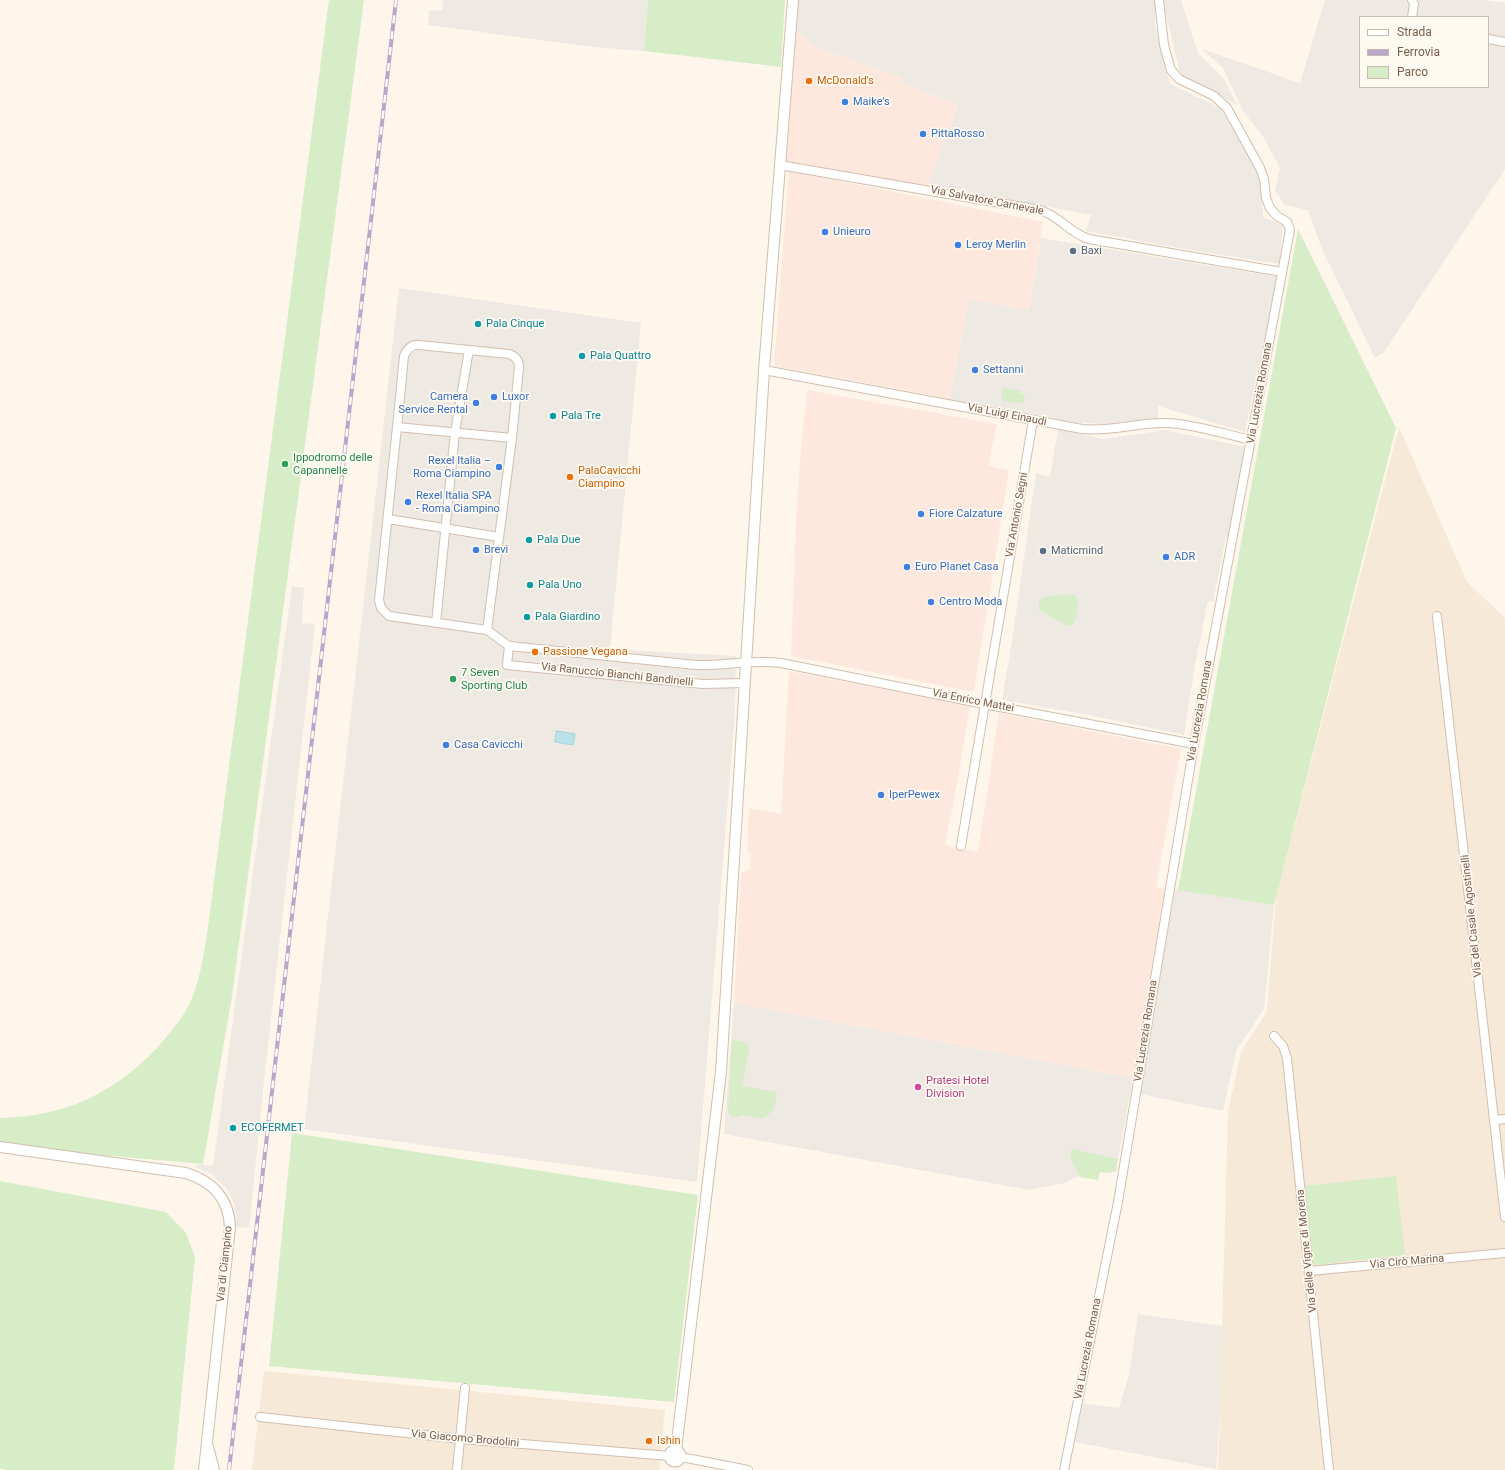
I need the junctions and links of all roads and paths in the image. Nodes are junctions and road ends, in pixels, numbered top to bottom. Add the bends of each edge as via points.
1 (793, 0) edge
2 (1159, 0) edge
3 (1412, 0) edge
4 (1412, 16) edge
5 (1489, 39) edge
6 (1505, 42) edge
7 (780, 165) junction
8 (1282, 272) junction
9 (469, 350) junction
10 (764, 370) junction
11 (1033, 420) junction
12 (397, 427) junction
13 (455, 432) junction
14 (512, 438) junction
15 (1251, 440) junction
16 (388, 519) junction
17 (445, 528) junction
18 (499, 537) junction
19 (1438, 616) dead end
20 (436, 623) junction
21 (487, 630) junction
22 (509, 646) junction
23 (749, 662) junction
24 (745, 683) junction
25 (984, 704) junction
26 (1194, 744) junction
27 (961, 846) dead end
28 (1274, 1036) dead end
29 (1505, 1119) edge
30 (1494, 1120) junction
31 (0, 1147) edge
32 (1505, 1217) edge
33 (1505, 1253) edge
34 (1309, 1271) junction
35 (465, 1388) dead end
36 (260, 1417) dead end
37 (461, 1439) junction
38 (207, 1444) junction
39 (675, 1459) edge
40 (204, 1470) edge
41 (214, 1470) edge
42 (457, 1470) edge
43 (748, 1470) edge
44 (1064, 1470) edge
45 (1329, 1470) edge

1 - 7 street
2 - 8 street, Via Lucrezia Romana via 1164,45 1171,70 1180,79 1211,94 1224,105 1260,168 1270,208 1289,226
3 - 4 street
5 - 6 street
7 - 8 street, Via Salvatore Carnevale via 1040,210 1054,216 1085,238
7 - 10 street
8 - 15 street, Via Lucrezia Romana
9 - 12 street via 417,344 409,348 404,356
9 - 13 street
9 - 14 street via 509,354 518,362
10 - 11 street, Via Luigi Einaudi
10 - 23 street
11 - 15 street, Via Luigi Einaudi via 1091,430 1160,423 1174,424
11 - 25 street, Via Antonio Segni
12 - 13 street
12 - 16 street
13 - 14 street
13 - 17 street
14 - 18 street
15 - 26 street, Via Lucrezia Romana
16 - 17 street
16 - 20 street via 379,600 382,608 392,617
17 - 18 street
17 - 20 street
18 - 21 street
19 - 30 street, Via del Casale Agostinelli
20 - 21 street
21 - 22 street
22 - 23 street, Via Ranuccio Bianchi Bandinelli via 696,665 715,666
22 - 24 street, Via Ranuccio Bianchi Bandinelli via 507,665 703,684
23 - 24 street
23 - 25 street, Via Enrico Mattei via 786,664
24 - 39 street via 721,1072
25 - 26 street, Via Enrico Mattei
25 - 27 street, Via Antonio Segni
26 - 44 street, Via Lucrezia Romana via 1118,1202
28 - 34 street, Via delle Vigne di Morena via 1287,1058
29 - 30 street
30 - 32 street, Via del Casale Agostinelli
31 - 38 street, Via di Ciampino via 186,1173 207,1182 220,1195 226,1206 230,1227
33 - 34 street, Via Cirò Marina
34 - 45 street, Via delle Vigne di Morena
35 - 37 street
36 - 37 street, Via Giacomo Brodolini
37 - 39 street, Via Giacomo Brodolini
37 - 42 street
38 - 40 street, Via di Ciampino
38 - 41 street
39 - 43 street, Via Giacomo Brodolini

